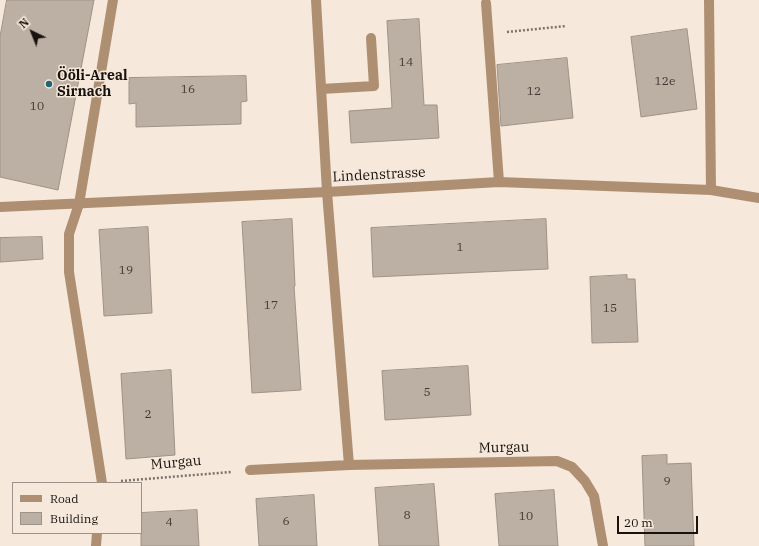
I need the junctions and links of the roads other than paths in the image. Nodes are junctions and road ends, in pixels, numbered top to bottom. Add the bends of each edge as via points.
1 (113, 0) edge
2 (316, 0) edge
3 (709, 0) edge
4 (486, 3) dead end
5 (371, 38) dead end
6 (321, 89) junction
7 (499, 182) junction
8 (711, 190) junction
9 (327, 192) junction
10 (759, 198) edge
11 (79, 204) junction
12 (0, 207) edge
13 (349, 465) junction
14 (250, 470) road end
15 (102, 482) edge
16 (97, 534) edge
17 (96, 546) edge
18 (603, 546) edge

1 - 11 street
2 - 6 street
3 - 8 street
4 - 7 street
5 - 6 street via 374,86
6 - 9 street
7 - 8 street, Lindenstrasse
7 - 9 street, Lindenstrasse
8 - 10 street, Lindenstrasse
9 - 11 street, Lindenstrasse
9 - 13 street
11 - 12 street, Lindenstrasse
11 - 15 street via 69,234 69,272
13 - 14 street, Murgau
13 - 18 street, Murgau via 557,461 572,467 594,496
16 - 17 street

